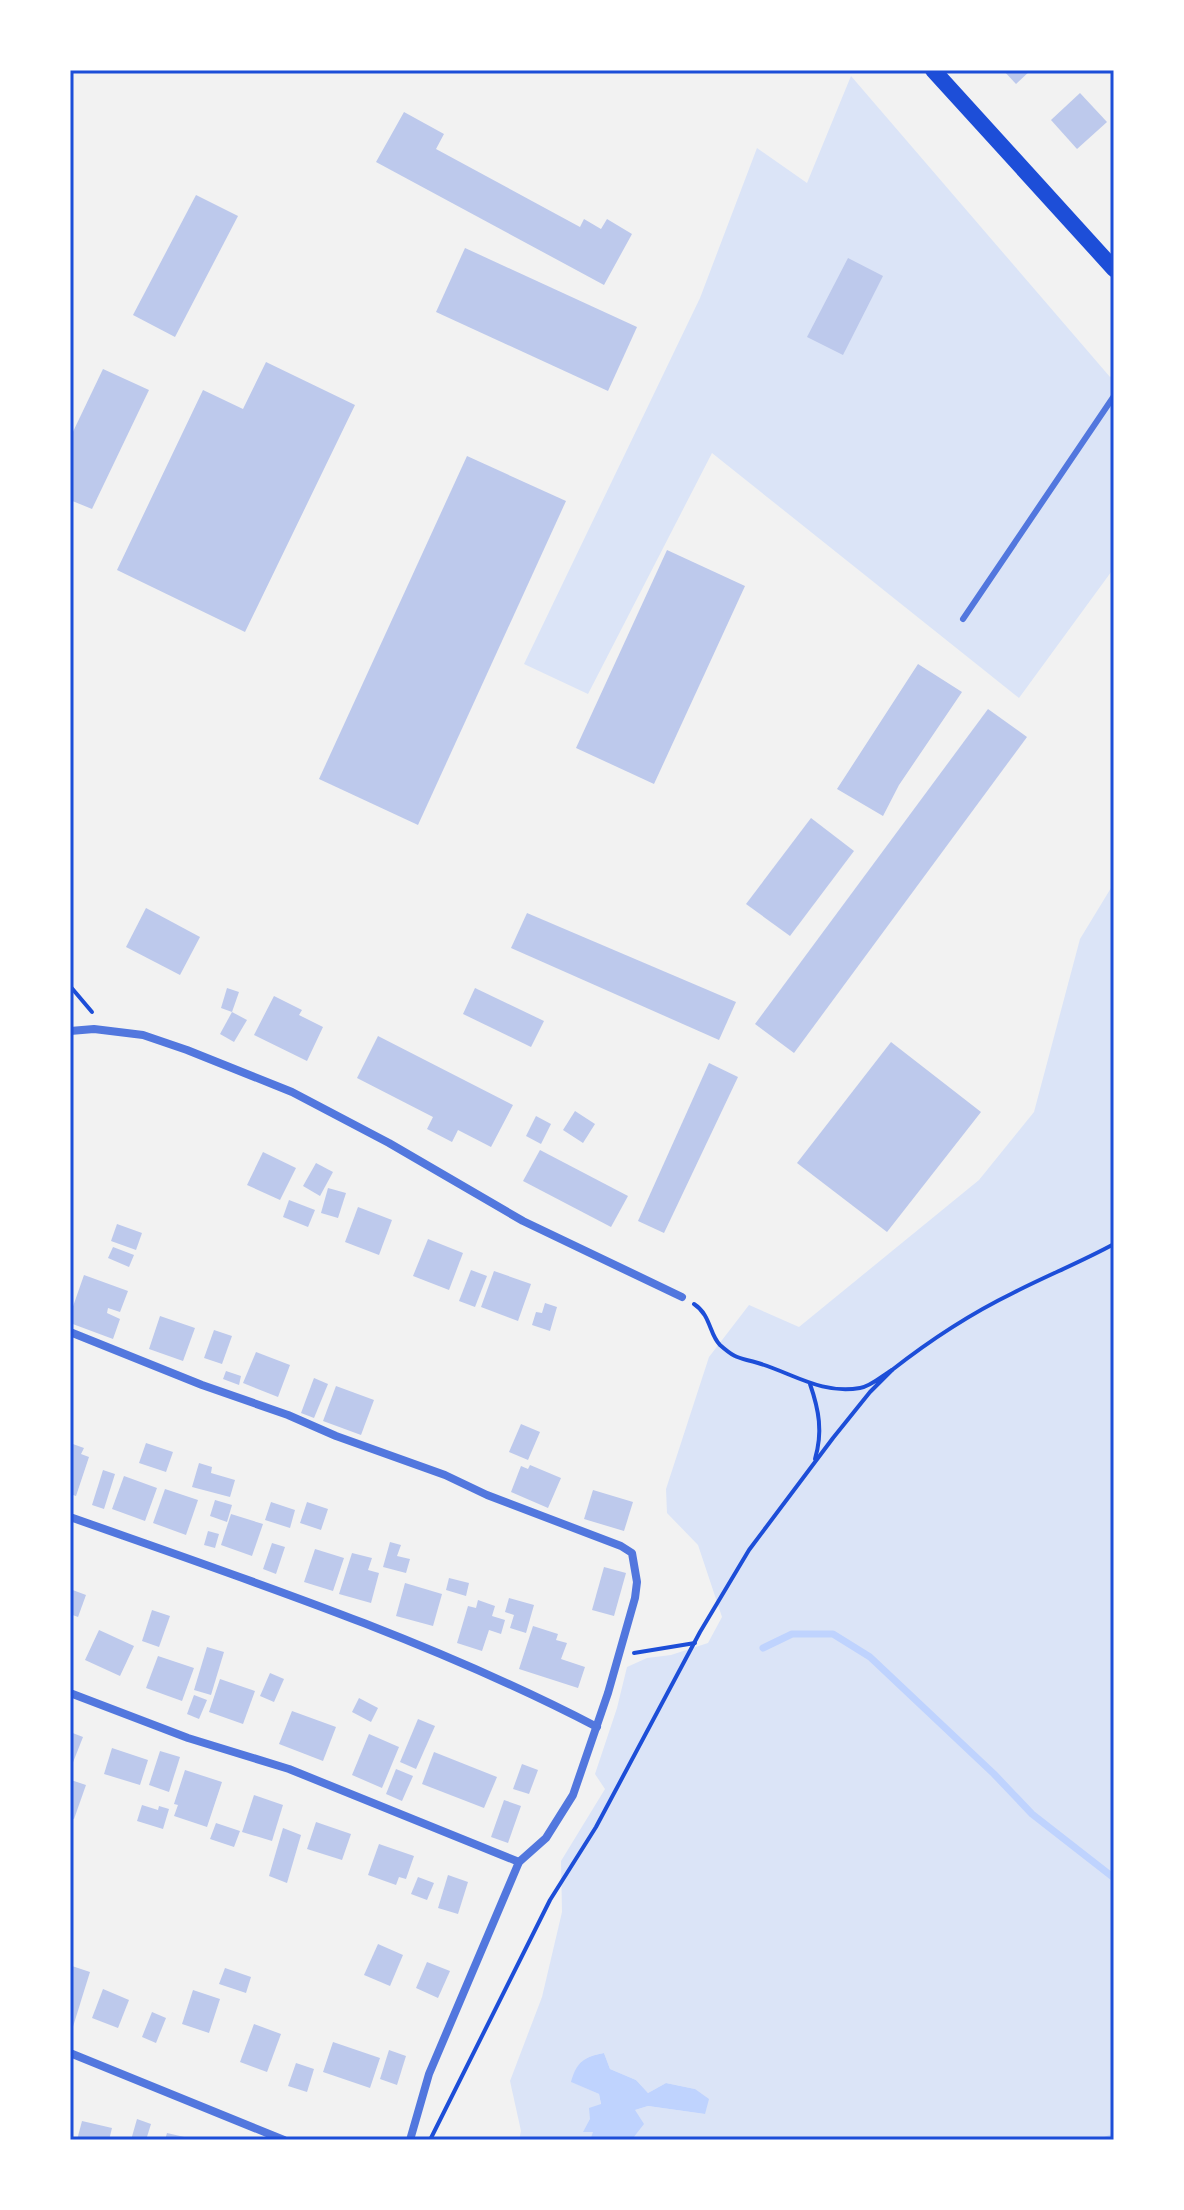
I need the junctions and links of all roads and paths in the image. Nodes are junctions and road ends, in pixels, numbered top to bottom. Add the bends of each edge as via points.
1 (933, 70) edge
2 (1114, 269) edge
3 (1114, 396) edge
4 (963, 619) dead end
5 (70, 1031) edge
6 (1114, 1244) edge
7 (682, 1297) joint
8 (70, 1332) edge
9 (892, 1370) junction
10 (810, 1384) junction
11 (813, 1466) junction
12 (70, 1517) edge
13 (695, 1643) junction
14 (618, 1659) junction
15 (70, 1693) edge
16 (597, 1727) junction
17 (519, 1862) junction
18 (70, 2053) edge
19 (284, 2140) edge
20 (410, 2140) edge
21 (430, 2140) edge

1 - 2 main road
3 - 4 lane
5 - 7 street via 155,1038 292,1092 523,1221
6 - 9 path via 1012,1293
7 - 10 path via 699,1306 716,1342 739,1360
8 - 14 street via 621,1546 632,1553 637,1582
9 - 10 path via 861,1389
9 - 11 path
10 - 11 path via 819,1411
11 - 13 path via 749,1550
12 - 16 street via 349,1619
13 - 14 path
13 - 21 path via 596,1827 550,1900
14 - 16 street
15 - 17 street via 289,1769
16 - 17 street via 563,1814
17 - 20 street via 429,2074
18 - 19 street

